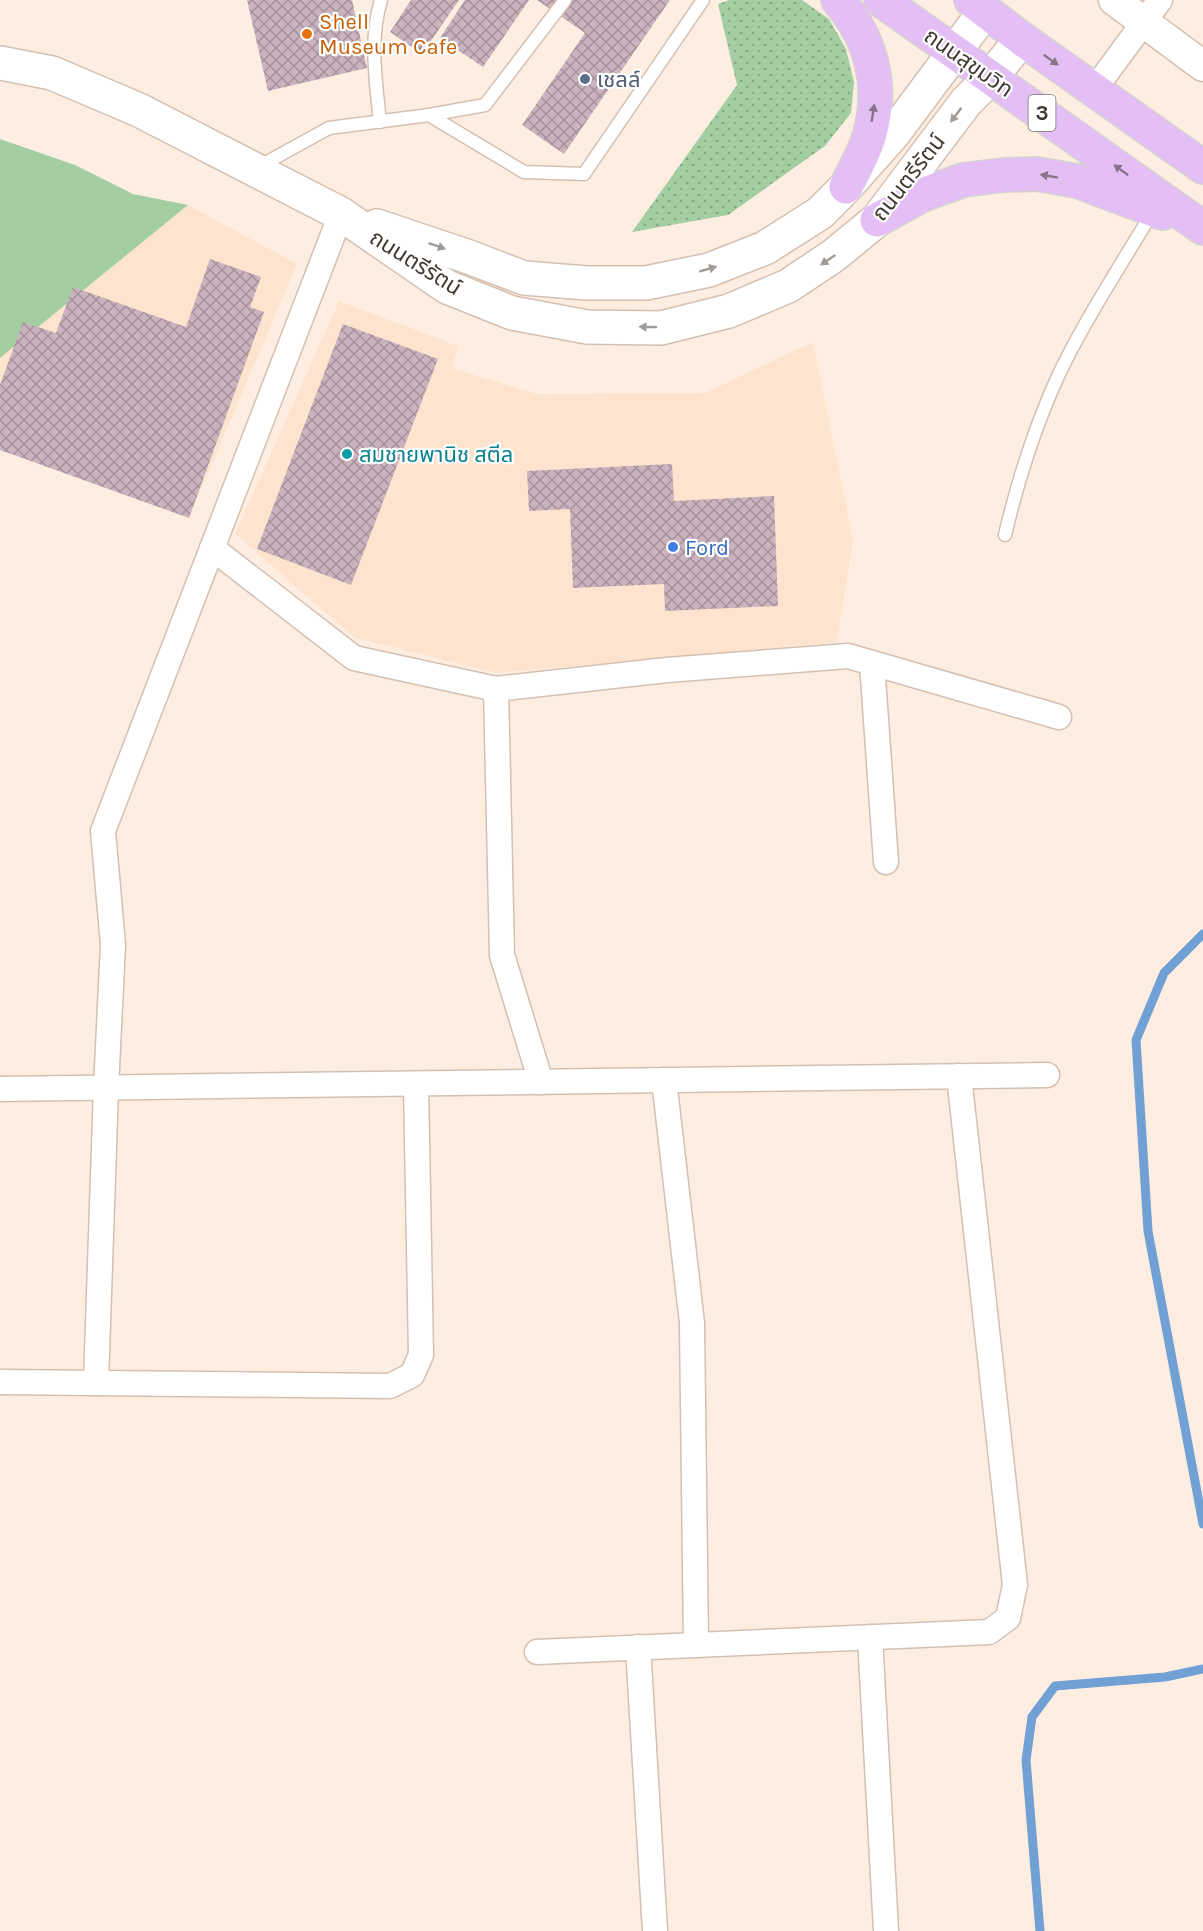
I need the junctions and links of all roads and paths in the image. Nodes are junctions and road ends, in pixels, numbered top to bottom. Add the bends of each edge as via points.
1 (381, 0) edge
2 (565, 0) edge
3 (703, 0) edge
4 (838, 0) edge
5 (881, 0) edge
6 (1114, 0) edge
7 (978, 6) edge
8 (1152, 11) edge
9 (1022, 39) junction
10 (954, 51) junction
11 (0, 63) edge
12 (1203, 66) edge
13 (991, 76) junction
14 (1094, 90) junction
15 (429, 116) junction
16 (380, 122) junction
17 (1203, 167) edge
18 (255, 170) junction
19 (846, 187) junction
20 (1154, 210) junction
21 (341, 214) junction
22 (877, 220) junction
23 (1203, 228) edge
24 (1005, 535) dead end
25 (212, 548) junction
26 (872, 663) junction
27 (496, 689) junction
28 (1059, 717) dead end
29 (886, 862) dead end
30 (1047, 1075) dead end
31 (959, 1076) junction
32 (664, 1080) junction
33 (541, 1082) junction
34 (416, 1084) junction
35 (106, 1088) junction
36 (0, 1089) edge
37 (0, 1382) edge
38 (96, 1383) junction
39 (870, 1637) junction
40 (696, 1644) junction
41 (638, 1647) junction
42 (537, 1652) dead end
43 (655, 1931) edge
44 (886, 1931) edge

1 - 16 lane via 374,58
2 - 15 lane via 484,105
3 - 15 lane via 584,174 524,171
19 -> 4 highway via 869,138 875,76 863,36
5 - 10 highway, ถนนสุขุมวิท / 3
6 - 8 street
7 - 9 highway, 3
7 - 10 main road, ถนนตรีรัตน์
8 - 12 street
8 - 14 street
9 - 13 main road, ถนนตรีรัตน์
9 -> 14 highway, 3
10 - 13 highway, ถนนสุขุมวิท / 3
10 - 19 main road, ถนนตรีรัตน์ via 894,133
11 - 18 main road, ถนนตรีรัตน์ via 52,73 139,110
13 -> 22 main road, ถนนตรีรัตน์ via 966,102
23 -> 13 highway, ถนนสุขุมวิท / 3
14 - 17 highway, 3
15 - 16 lane
16 - 18 lane via 329,128
18 - 21 main road, ถนนตรีรัตน์
21 -> 19 main road, ถนนตรีรัตน์ via 524,278 587,284 646,283 709,270 765,248 820,213
20 -> 22 highway via 1077,181 1038,174 1004,175 963,180 922,195
20 - 23 highway
20 - 24 lane via 1059,374 1019,478
22 -> 21 main road, ถนนตรีรัตน์ via 788,286 729,311 661,328 586,327 512,313 447,287
21 - 25 street
25 - 27 street via 354,658
25 - 35 street via 103,831 113,945
26 - 27 street via 848,656
26 - 28 street
26 - 29 street
27 - 33 street via 502,955
30 - 31 street
31 - 32 street
31 - 39 street via 1015,1585 1008,1617 989,1632
32 - 33 street
32 - 40 street via 692,1323
33 - 34 street
34 - 35 street
34 - 38 street via 421,1354 412,1375 390,1386
35 - 36 street
35 - 38 street
37 - 38 street
39 - 40 street
39 - 44 street
40 - 41 street
41 - 42 street
41 - 43 street

